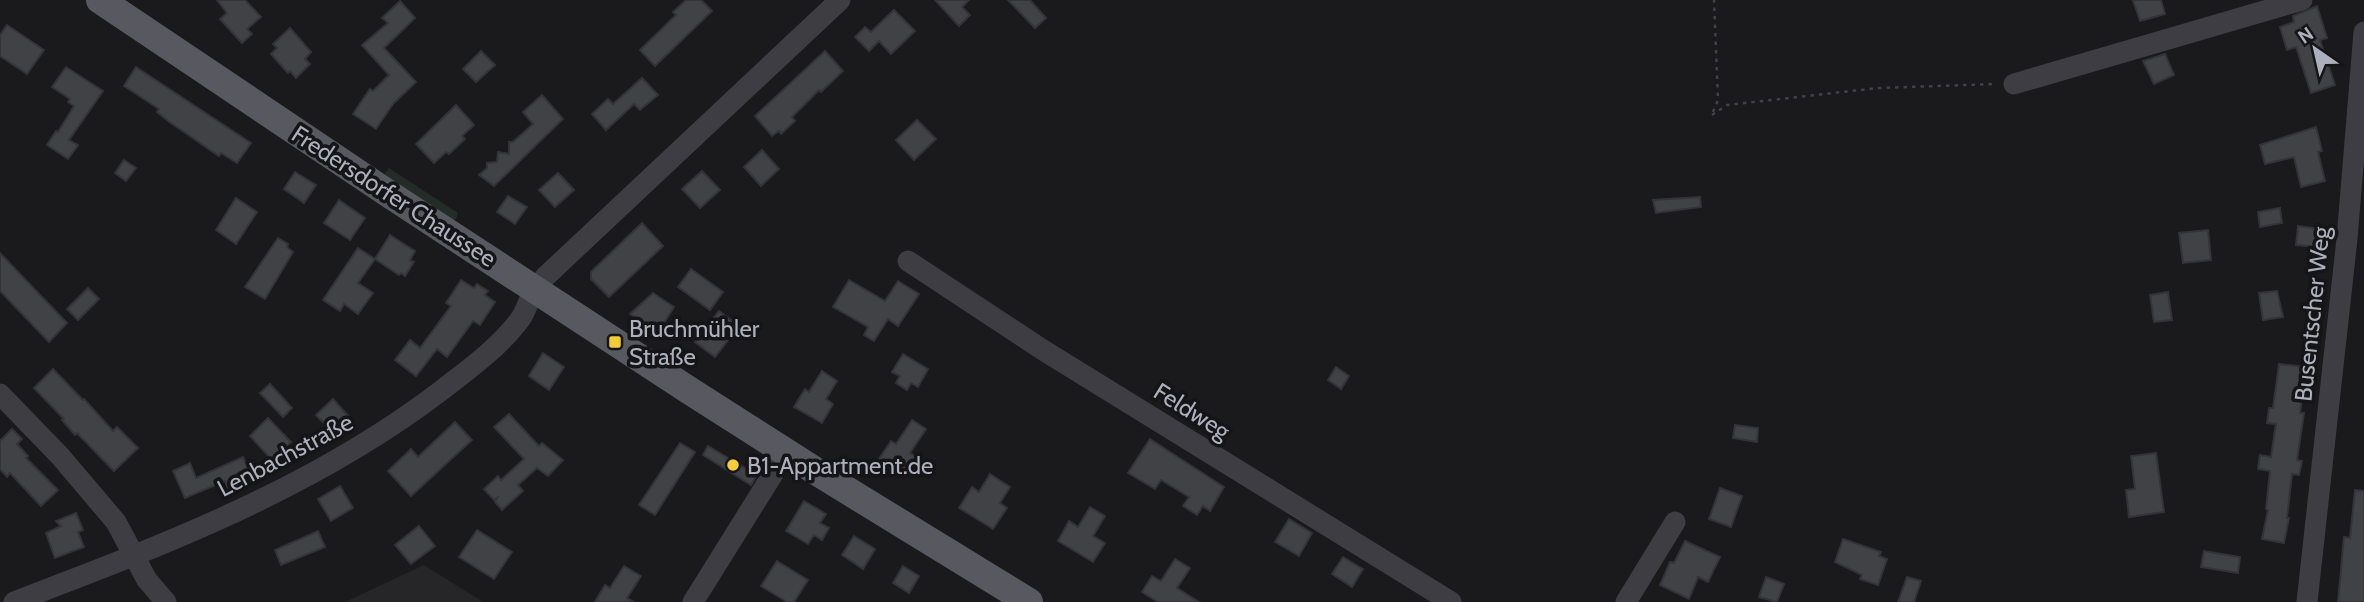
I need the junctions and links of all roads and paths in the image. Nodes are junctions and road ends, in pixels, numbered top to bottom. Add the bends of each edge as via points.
1 (102, 0) edge
2 (840, 0) edge
3 (1714, 0) edge
4 (2302, 0) edge
5 (2364, 32) edge
6 (2014, 84) joint
7 (908, 261) dead end
8 (536, 290) junction
9 (0, 394) edge
10 (786, 453) junction
11 (1675, 522) dead end
12 (135, 556) junction
13 (14, 602) edge
14 (166, 602) edge
15 (693, 602) edge
16 (1029, 602) edge
17 (1451, 602) edge
18 (1626, 602) edge
19 (2307, 602) edge

1 - 8 main road, Fredersdorfer Chaussee
2 - 8 street
3 - 6 path via 1717,100 1712,115 1727,105 1878,88
4 - 6 street
5 - 19 street, Busentscher Weg via 2347,239
7 - 17 street, Feldweg via 1043,350
8 - 10 main road, Fredersdorfer Chaussee
8 - 12 street, Lenbachstraße via 509,331 471,367 396,423 243,510
9 - 12 street via 116,522
10 - 15 street
10 - 16 main road, Fredersdorfer Chaussee
11 - 18 street
12 - 13 street, Lenbachstraße
12 - 14 street

